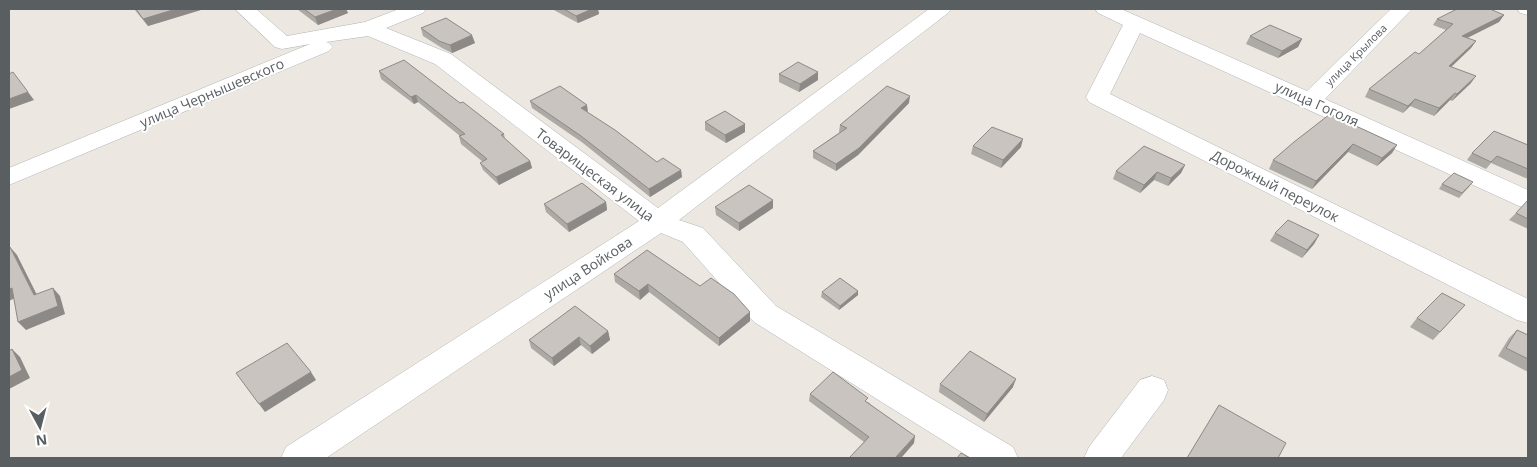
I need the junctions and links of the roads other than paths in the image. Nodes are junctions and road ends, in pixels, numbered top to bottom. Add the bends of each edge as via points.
1 (245, 9) edge
2 (416, 9) edge
3 (940, 9) edge
4 (1104, 9) edge
5 (1402, 9) edge
6 (1135, 22) junction
7 (368, 28) junction
8 (1310, 101) junction
9 (9, 177) edge
10 (1528, 200) edge
11 (658, 222) junction
12 (1528, 312) edge
13 (1152, 390) dead end
14 (298, 458) edge
15 (1002, 458) edge
16 (1101, 458) edge

1 - 7 street via 282,43
2 - 7 street, улица Чернышевского
3 - 11 street, улица Войкова
4 - 6 street, улица Гоголя
5 - 8 street, улица Крылова
6 - 8 street, улица Гоголя
6 - 12 street, Дорожный переулок via 1097,97
7 - 9 street, улица Чернышевского
7 - 11 street, Товарищеская улица via 443,59
8 - 10 street, улица Гоголя
11 - 14 street, улица Войкова
11 - 15 street, Товарищеская улица via 693,235 764,314
13 - 16 street

